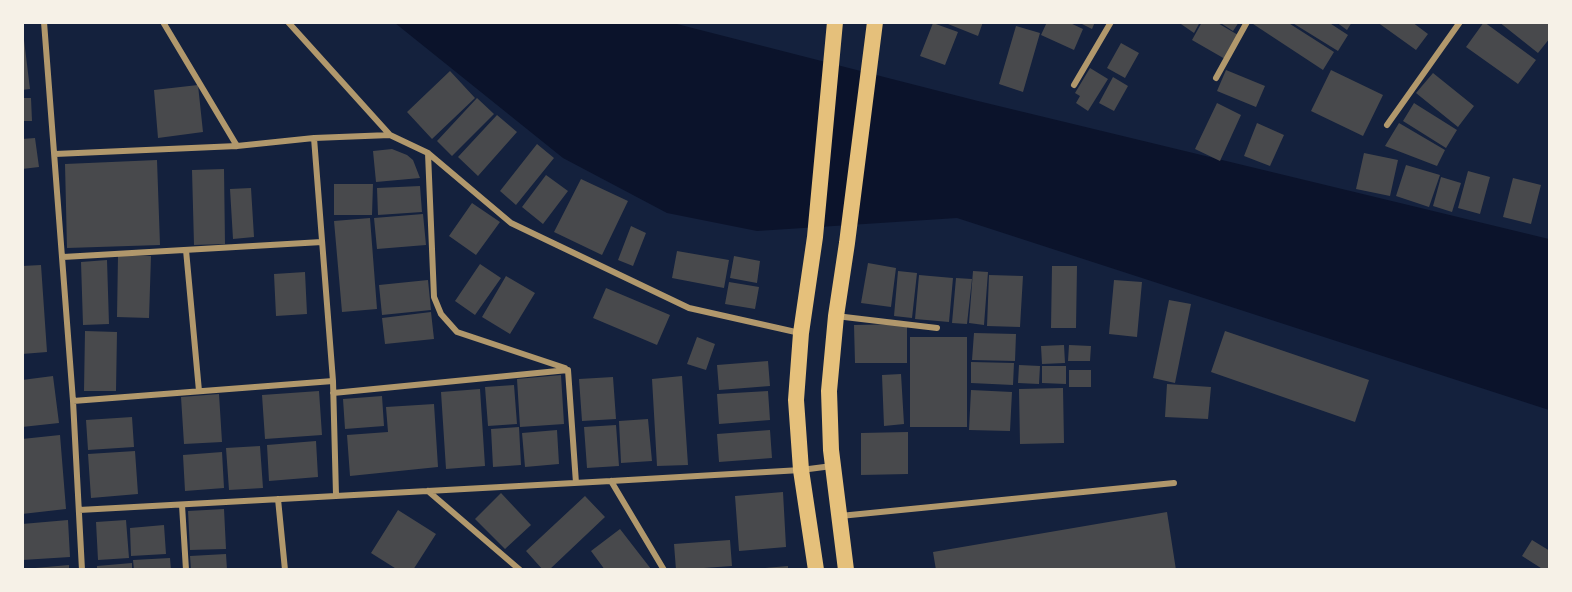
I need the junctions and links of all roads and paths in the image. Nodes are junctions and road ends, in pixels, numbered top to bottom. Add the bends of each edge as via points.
1 (44, 22) edge
2 (163, 22) edge
3 (288, 22) edge
4 (835, 22) edge
5 (875, 22) edge
6 (1111, 22) edge
7 (1247, 22) edge
8 (1460, 22) edge
9 (1216, 78) dead end
10 (1074, 85) dead end
11 (1387, 125) dead end
12 (390, 135) junction
13 (314, 138) junction
14 (237, 146) junction
15 (428, 153) junction
16 (55, 154) junction
17 (322, 242) junction
18 (186, 250) junction
19 (63, 257) junction
20 (836, 316) junction
21 (937, 328) dead end
22 (801, 333) junction
23 (568, 370) junction
24 (333, 381) junction
25 (199, 391) junction
26 (333, 393) junction
27 (73, 400) junction
28 (833, 466) junction
29 (801, 470) junction
30 (611, 481) junction
31 (576, 483) junction
32 (1174, 483) dead end
33 (428, 491) junction
34 (336, 495) junction
35 (278, 499) junction
36 (182, 505) junction
37 (79, 510) junction
38 (839, 517) junction
39 (82, 570) edge
40 (186, 570) edge
41 (285, 570) edge
42 (520, 570) edge
43 (664, 570) edge
44 (816, 570) edge
45 (846, 570) edge

1 - 16 street
2 - 14 street
3 - 12 street
4 - 22 highway via 815,237
5 - 20 highway
6 - 10 street
7 - 9 street
8 - 11 street
12 - 13 street
12 - 15 street
13 - 14 street
13 - 17 street
14 - 16 street
15 - 22 street via 511,223 689,308
15 - 23 street via 434,297 441,314 457,332
16 - 19 street
17 - 18 street
17 - 24 street
18 - 19 street
18 - 25 street
19 - 27 street
20 - 21 street
20 - 28 highway via 829,392
22 - 29 highway via 796,400
23 - 26 street
23 - 31 street
24 - 25 street
24 - 26 street
25 - 27 street
26 - 34 street
27 - 37 street
28 - 29 street
28 - 38 highway
29 - 30 street
29 - 44 highway
30 - 31 street
30 - 43 street
31 - 33 street
32 - 38 street
33 - 34 street
33 - 42 street
34 - 35 street
35 - 36 street
35 - 41 street
36 - 37 street
36 - 40 street
37 - 39 street
38 - 45 highway

